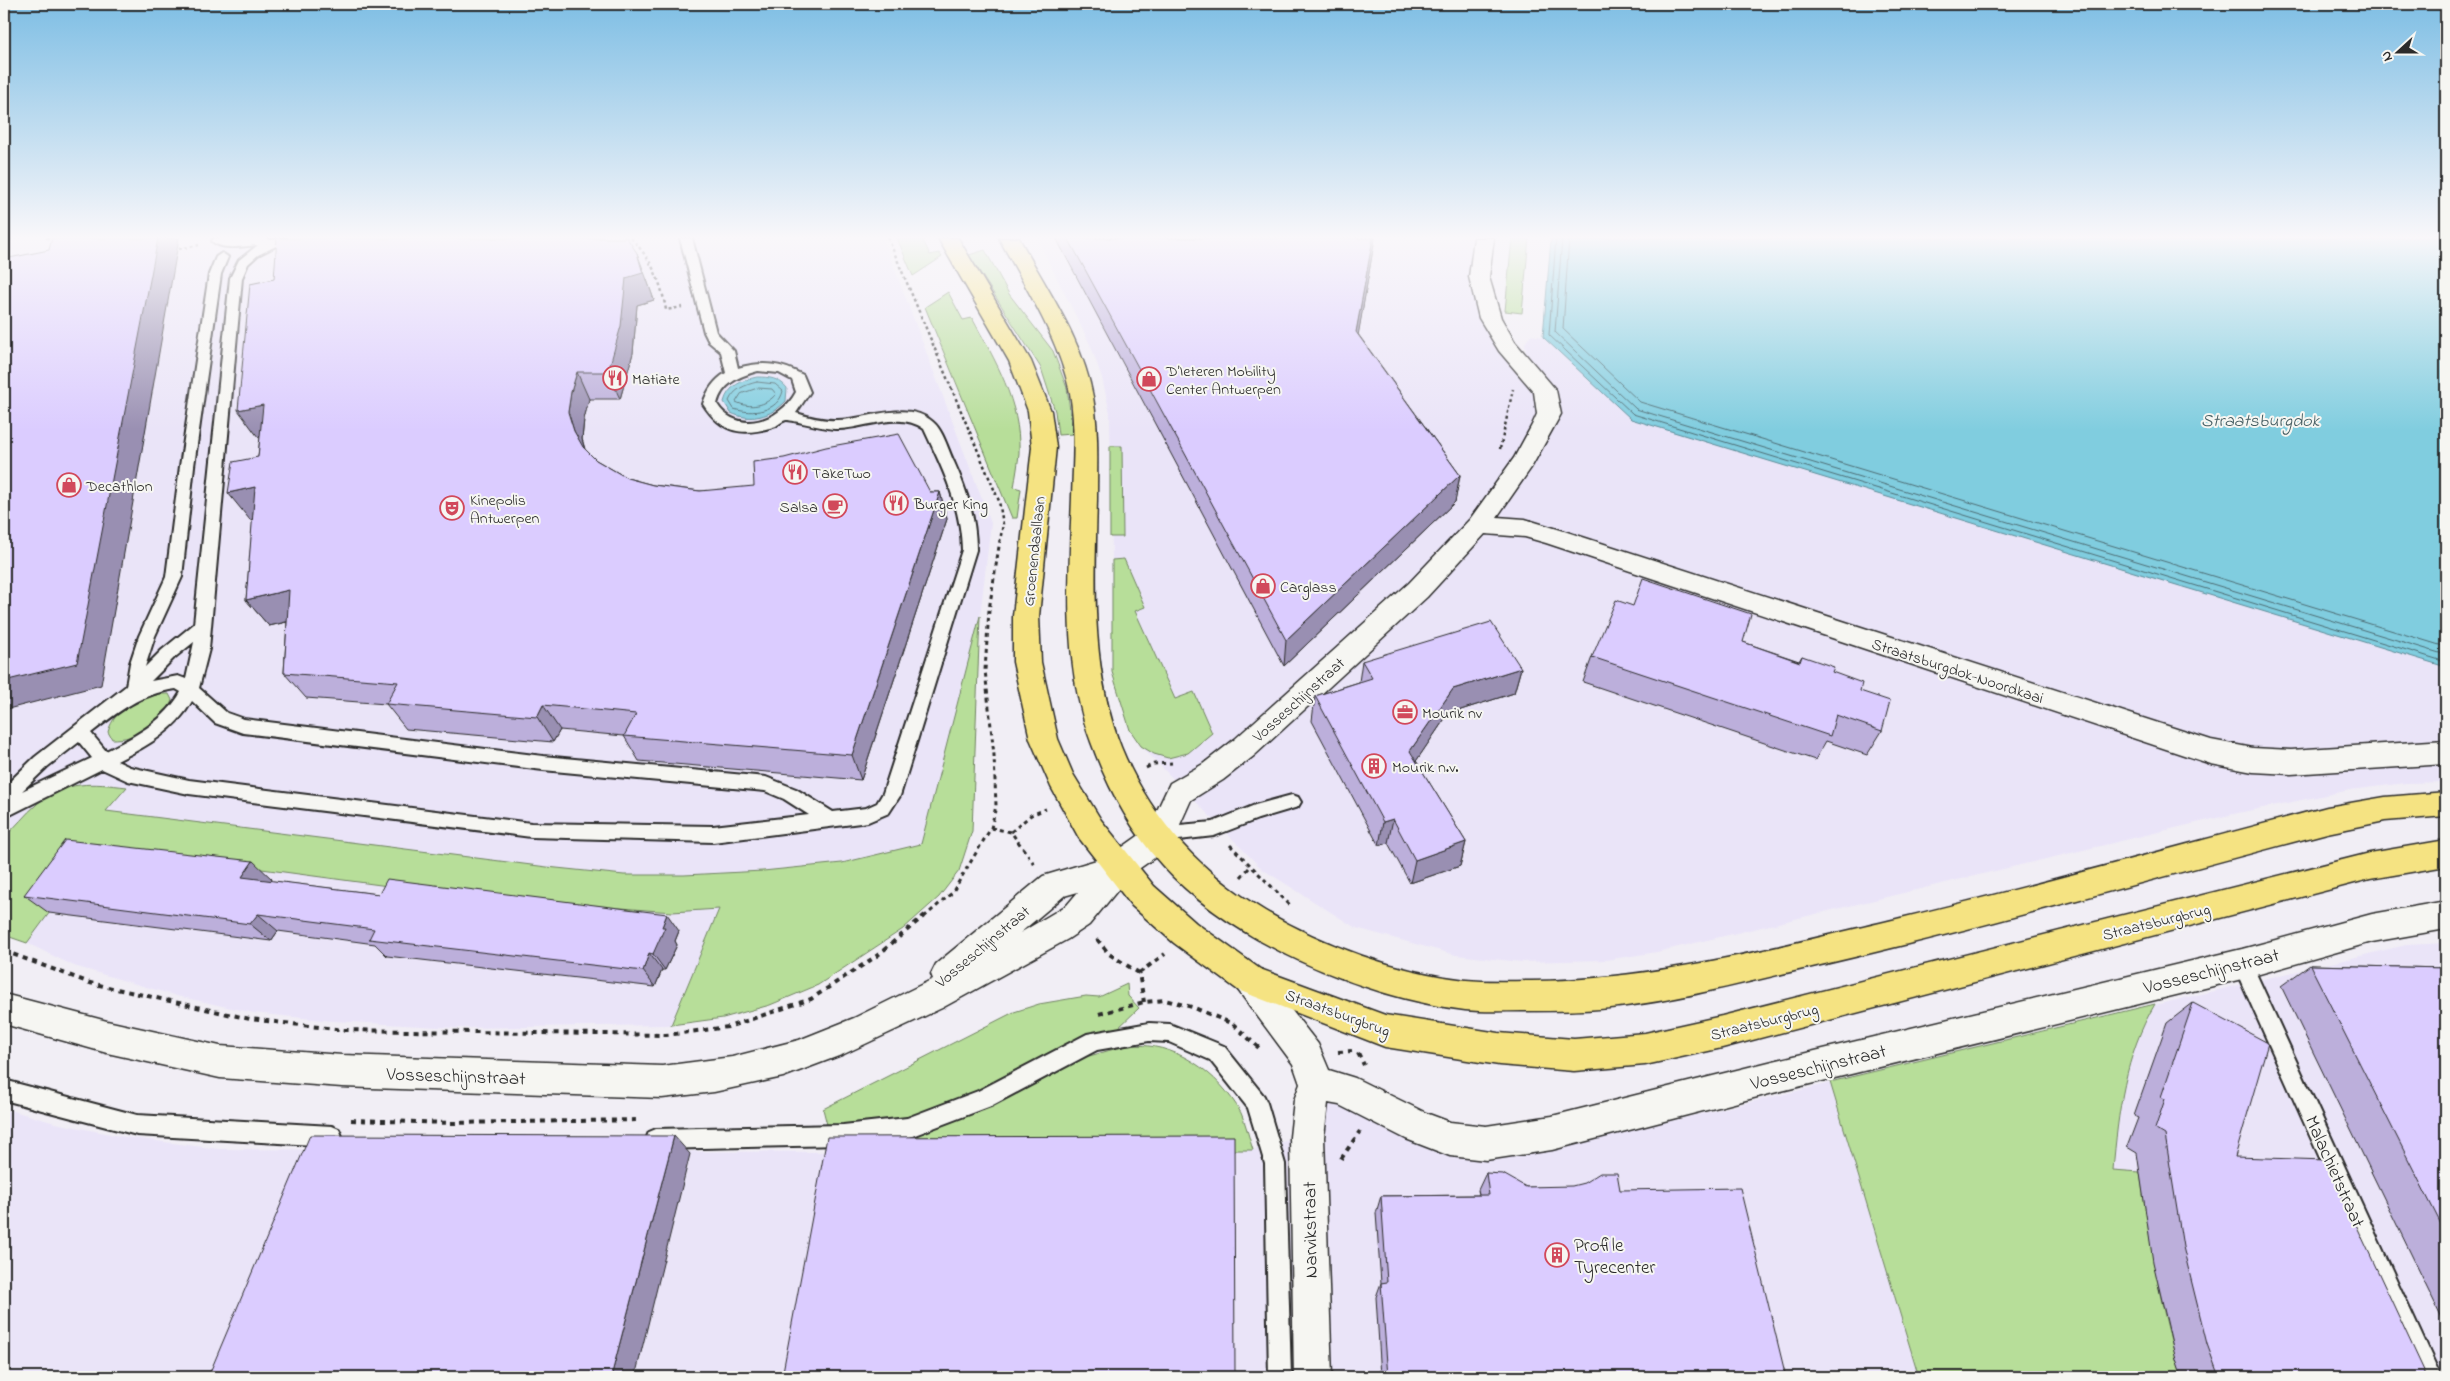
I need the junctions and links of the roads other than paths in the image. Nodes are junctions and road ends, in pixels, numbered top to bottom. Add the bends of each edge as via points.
1 (211, 302) edge
2 (234, 302) edge
3 (702, 302) edge
4 (987, 302) edge
5 (1043, 302) edge
6 (1486, 302) edge
7 (733, 375) junction
8 (787, 415) junction
9 (1479, 524) junction
10 (202, 627) junction
11 (190, 689) junction
12 (130, 694) junction
13 (80, 731) junction
14 (2446, 752) edge
15 (102, 760) junction
16 (4, 798) edge
17 (1292, 802) dead end
18 (2446, 804) edge
19 (4, 811) edge
20 (831, 820) junction
21 (1158, 838) junction
22 (2446, 853) edge
23 (1118, 866) junction
24 (2446, 915) edge
25 (2242, 964) junction
26 (1249, 980) junction
27 (4, 1009) edge
28 (1317, 1084) junction
29 (4, 1090) edge
30 (346, 1137) edge
31 (642, 1139) edge
32 (1280, 1377) edge
33 (1313, 1377) edge
34 (2430, 1377) edge

1 - 12 lane via 174,577 147,636
2 - 10 lane
3 - 7 lane via 710,332 727,351
4 - 23 main road, Groenendaallaan via 1020,357 1044,427 1026,616 1030,684 1054,766 1090,829
5 - 21 main road via 1078,380 1084,406 1085,666 1092,700 1122,779
6 - 9 street, Vosseschijnstraat via 1490,318 1507,346 1545,390 1549,414 1523,462
7 - 8 lane via 758,367 792,372 803,392 801,400
7 - 8 lane via 711,396 710,404 718,418 750,427
8 - 20 lane via 820,425 839,426 910,415 924,419 956,484 971,532 970,550 891,796 883,808 868,815
9 - 14 street, Straatsburgdok-Noordkaai via 1525,528 1555,537 2211,752 2253,760 2291,762
9 - 21 street, Vosseschijnstraat via 1418,590 1245,747 1180,792
10 - 11 lane via 203,646
10 - 12 lane via 168,654
11 - 12 lane via 178,682
11 - 15 lane via 176,712 155,730
11 - 20 lane via 221,718 243,726 543,763 766,784 790,794
12 - 13 lane
13 - 15 lane
13 - 16 lane via 41,762
15 - 19 lane via 37,790
15 - 20 lane via 128,774 188,787 531,830 713,834
17 - 21 lane via 1255,812 1214,829
18 - 21 main road via 2385,809 2327,820 1891,935 1671,984 1600,994 1534,996 1466,995 1370,973 1319,954 1220,899 1193,876
21 - 23 street, Vosseschijnstraat
22 - 26 main road, Straatsburgbrug via 2370,866 1646,1049 1565,1054 1499,1049 1385,1031
23 - 26 main road, Straatsburgbrug via 1143,896 1184,933
23 - 27 street, Vosseschijnstraat via 1078,915 904,1011 798,1057 710,1078 662,1082 342,1071 220,1062
24 - 25 street, Vosseschijnstraat via 2372,928
25 - 28 street, Vosseschijnstraat via 1773,1076 1552,1133 1486,1143 1450,1139 1343,1090
25 - 34 lane, Malachietstraat
26 - 28 street via 1306,1055
28 - 33 street, Narvikstraat via 1311,1100 1307,1136
29 - 30 lane via 137,1124
31 - 32 lane, Narvikstraat via 843,1135 907,1128 984,1099 1094,1041 1149,1032 1170,1033 1218,1053 1257,1103 1275,1164

